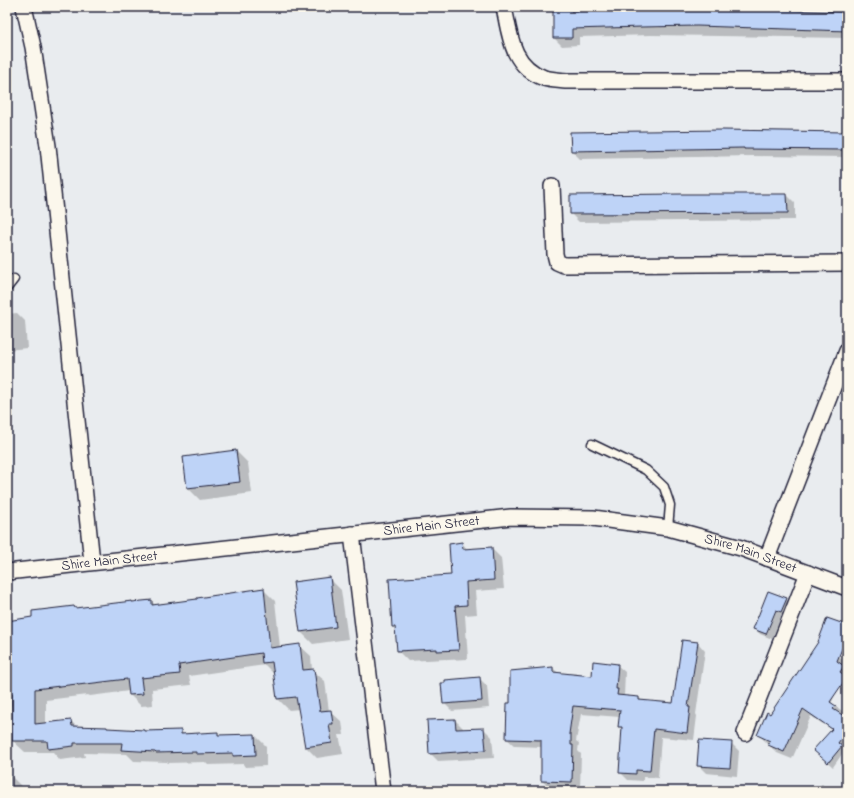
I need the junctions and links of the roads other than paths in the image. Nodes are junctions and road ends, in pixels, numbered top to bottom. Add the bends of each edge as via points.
1 (24, 7) edge
2 (504, 7) edge
3 (847, 81) edge
4 (552, 186) dead end
5 (847, 263) edge
6 (14, 279) dead end
7 (7, 288) edge
8 (846, 357) edge
9 (592, 444) dead end
10 (668, 528) junction
11 (352, 534) junction
12 (767, 558) junction
13 (92, 562) junction
14 (7, 572) edge
15 (808, 573) junction
16 (847, 588) edge
17 (745, 733) dead end
18 (383, 791) edge

1 - 13 street via 34,46 48,146
2 - 3 street via 511,42 518,58 529,70 545,78 566,81
4 - 5 street via 555,254 557,262 564,265
6 - 7 lane
8 - 12 street
9 - 10 lane via 646,470 664,487 670,505
10 - 11 street, Shire Main Street via 593,518 511,517
10 - 12 street, Shire Main Street via 741,548
11 - 13 street, Shire Main Street
11 - 18 street
12 - 15 street, Shire Main Street
13 - 14 street, Shire Main Street
15 - 16 street, Shire Main Street
15 - 17 street

